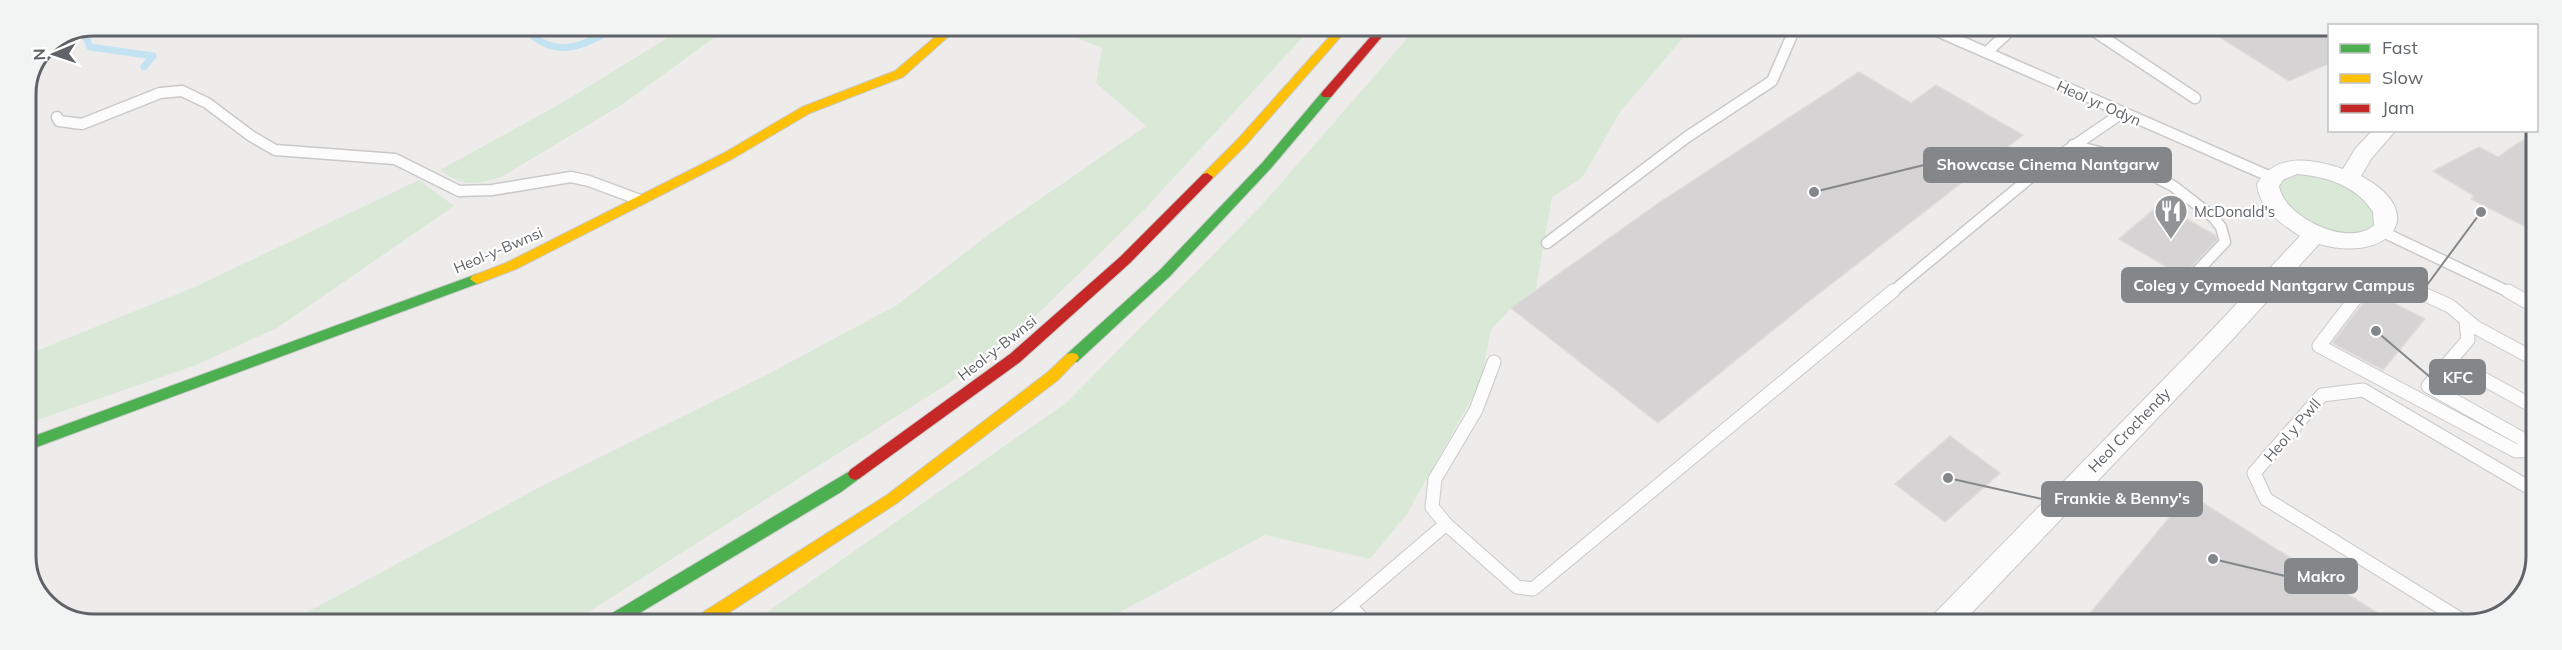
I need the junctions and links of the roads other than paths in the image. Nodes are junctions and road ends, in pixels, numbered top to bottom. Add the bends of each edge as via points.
1 (943, 36) edge
2 (1336, 36) edge
3 (1377, 36) edge
4 (1792, 36) edge
5 (1949, 36) edge
6 (2004, 36) edge
7 (2102, 36) edge
8 (1987, 52) junction
9 (2195, 98) dead end
10 (2122, 113) junction
11 (57, 117) dead end
12 (2384, 132) edge
13 (2073, 145) junction
14 (2271, 177) junction
15 (2348, 179) junction
16 (640, 200) junction
17 (2383, 232) junction
18 (2314, 234) junction
19 (1547, 243) dead end
20 (2162, 281) dead end
21 (2526, 301) edge
22 (2466, 321) junction
23 (2526, 354) edge
24 (2451, 361) junction
25 (1494, 362) dead end
26 (2526, 403) edge
27 (36, 441) edge
28 (2526, 443) edge
29 (2526, 449) edge
30 (2526, 486) edge
31 (1446, 524) junction
32 (1350, 606) junction
33 (625, 614) edge
34 (714, 614) edge
35 (1340, 614) edge
36 (1358, 614) edge
37 (1953, 614) edge
38 (2452, 614) edge

1 - 16 main road, Heol-y-Bwnsi via 899,74 806,110 728,156
2 - 33 main road, Heol-y-Bwnsi via 1241,143 1125,260 1015,358 836,488
3 - 34 main road via 1267,165 1165,273 1053,376 892,499
4 - 19 lane via 1772,81 1687,137
5 - 8 lane, Heol yr Odyn
6 - 8 lane
7 - 9 lane
8 - 10 lane, Heol yr Odyn
10 - 13 lane
10 - 14 lane, Heol yr Odyn
11 - 16 lane via 59,121 80,124 158,93 180,90 275,150 395,159 459,191 492,190 571,177
12 - 15 street via 2362,154
13 - 20 lane via 2086,152 2116,156 2159,178 2220,224 2225,242 2188,281
13 - 31 lane via 1533,588 1517,587
14 - 15 street via 2296,167
14 - 18 street via 2267,187 2270,199 2295,224
15 - 17 street via 2380,206 2386,222
16 - 27 main road, Heol-y-Bwnsi via 511,266
17 - 18 street via 2356,242
17 - 21 lane
18 - 37 street, Heol Crochendy
22 - 23 lane
22 - 24 lane via 2468,340
22 - 29 lane via 2452,307 2427,296 2397,287 2371,287 2362,290 2319,346 2516,451
24 - 26 lane
24 - 28 lane via 2428,386
25 - 31 lane via 1476,410 1435,479 1432,507
30 - 38 lane, Heol y Pwll via 2363,390 2322,395 2254,473 2266,499
31 - 32 lane
32 - 35 lane
32 - 36 lane

